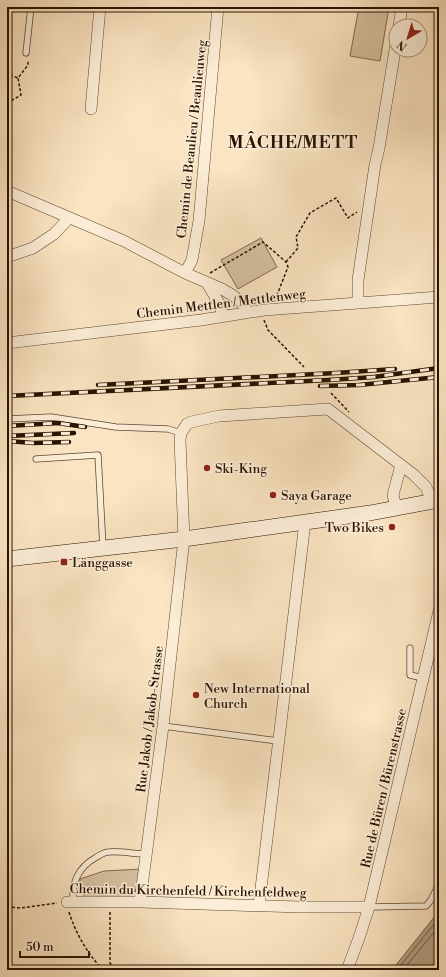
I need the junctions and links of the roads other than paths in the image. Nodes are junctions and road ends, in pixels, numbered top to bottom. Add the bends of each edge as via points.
1 (30, 7) edge
2 (100, 7) edge
3 (218, 7) edge
4 (402, 7) edge
5 (400, 18) edge
6 (26, 53) road end
7 (394, 58) edge
8 (91, 109) dead end
9 (7, 192) edge
10 (69, 218) junction
11 (7, 257) edge
12 (186, 273) junction
13 (207, 279) junction
14 (439, 297) edge
15 (358, 303) junction
16 (246, 312) junction
17 (223, 316) junction
18 (7, 343) edge
19 (7, 419) edge
20 (181, 433) junction
21 (36, 459) dead end
22 (401, 465) junction
23 (436, 501) edge
24 (396, 508) junction
25 (305, 522) junction
26 (184, 539) junction
27 (103, 548) junction
28 (7, 559) edge
29 (439, 611) edge
30 (410, 648) dead end
31 (423, 678) junction
32 (163, 726) junction
33 (278, 741) junction
34 (147, 854) junction
35 (439, 884) edge
36 (70, 902) joint
37 (140, 902) junction
38 (259, 905) junction
39 (369, 907) junction
40 (439, 967) edge
41 (347, 970) edge
42 (437, 970) edge

1 - 6 lane
2 - 8 street
3 - 12 street, Chemin de Beaulieu / Beaulieuweg via 200,221 192,260
4 - 5 street
7 - 15 street via 359,272
9 - 10 street
10 - 11 street via 54,234 33,248
10 - 12 street via 124,241
12 - 13 street
13 - 16 street via 241,302
13 - 17 street
14 - 15 street, Chemin Mettlen / Mettlenweg
15 - 16 street, Chemin Mettlen / Mettlenweg
16 - 17 street, Chemin Mettlen / Mettlenweg
17 - 18 street, Chemin Mettlen / Mettlenweg
19 - 20 lane via 51,417 116,427 168,429
20 - 22 street via 191,422 223,416 328,409
20 - 26 street, Rue Jakob / Jakob-Strasse
21 - 27 lane via 98,455
22 - 23 street via 426,487
22 - 24 street via 393,495
23 - 24 main road
24 - 25 main road
25 - 26 main road
25 - 33 street
26 - 27 main road
26 - 32 street, Rue Jakob / Jakob-Strasse
27 - 28 main road
29 - 31 street, Rue de Büren / Bürenstrasse
30 - 31 lane via 410,676
31 - 39 street, Rue de Büren / Bürenstrasse
32 - 33 lane
32 - 34 street, Rue Jakob / Jakob-Strasse
33 - 38 street
34 - 36 lane via 101,854 79,872
34 - 37 street, Rue Jakob / Jakob-Strasse
35 - 39 lane via 431,900 424,907
36 - 37 street, Chemin du Kirchenfeld / Kirchenfeldweg
37 - 38 street, Chemin du Kirchenfeld / Kirchenfeldweg
38 - 39 street, Chemin du Kirchenfeld / Kirchenfeldweg
39 - 41 street, Rue de Büren / Bürenstrasse
40 - 42 lane

